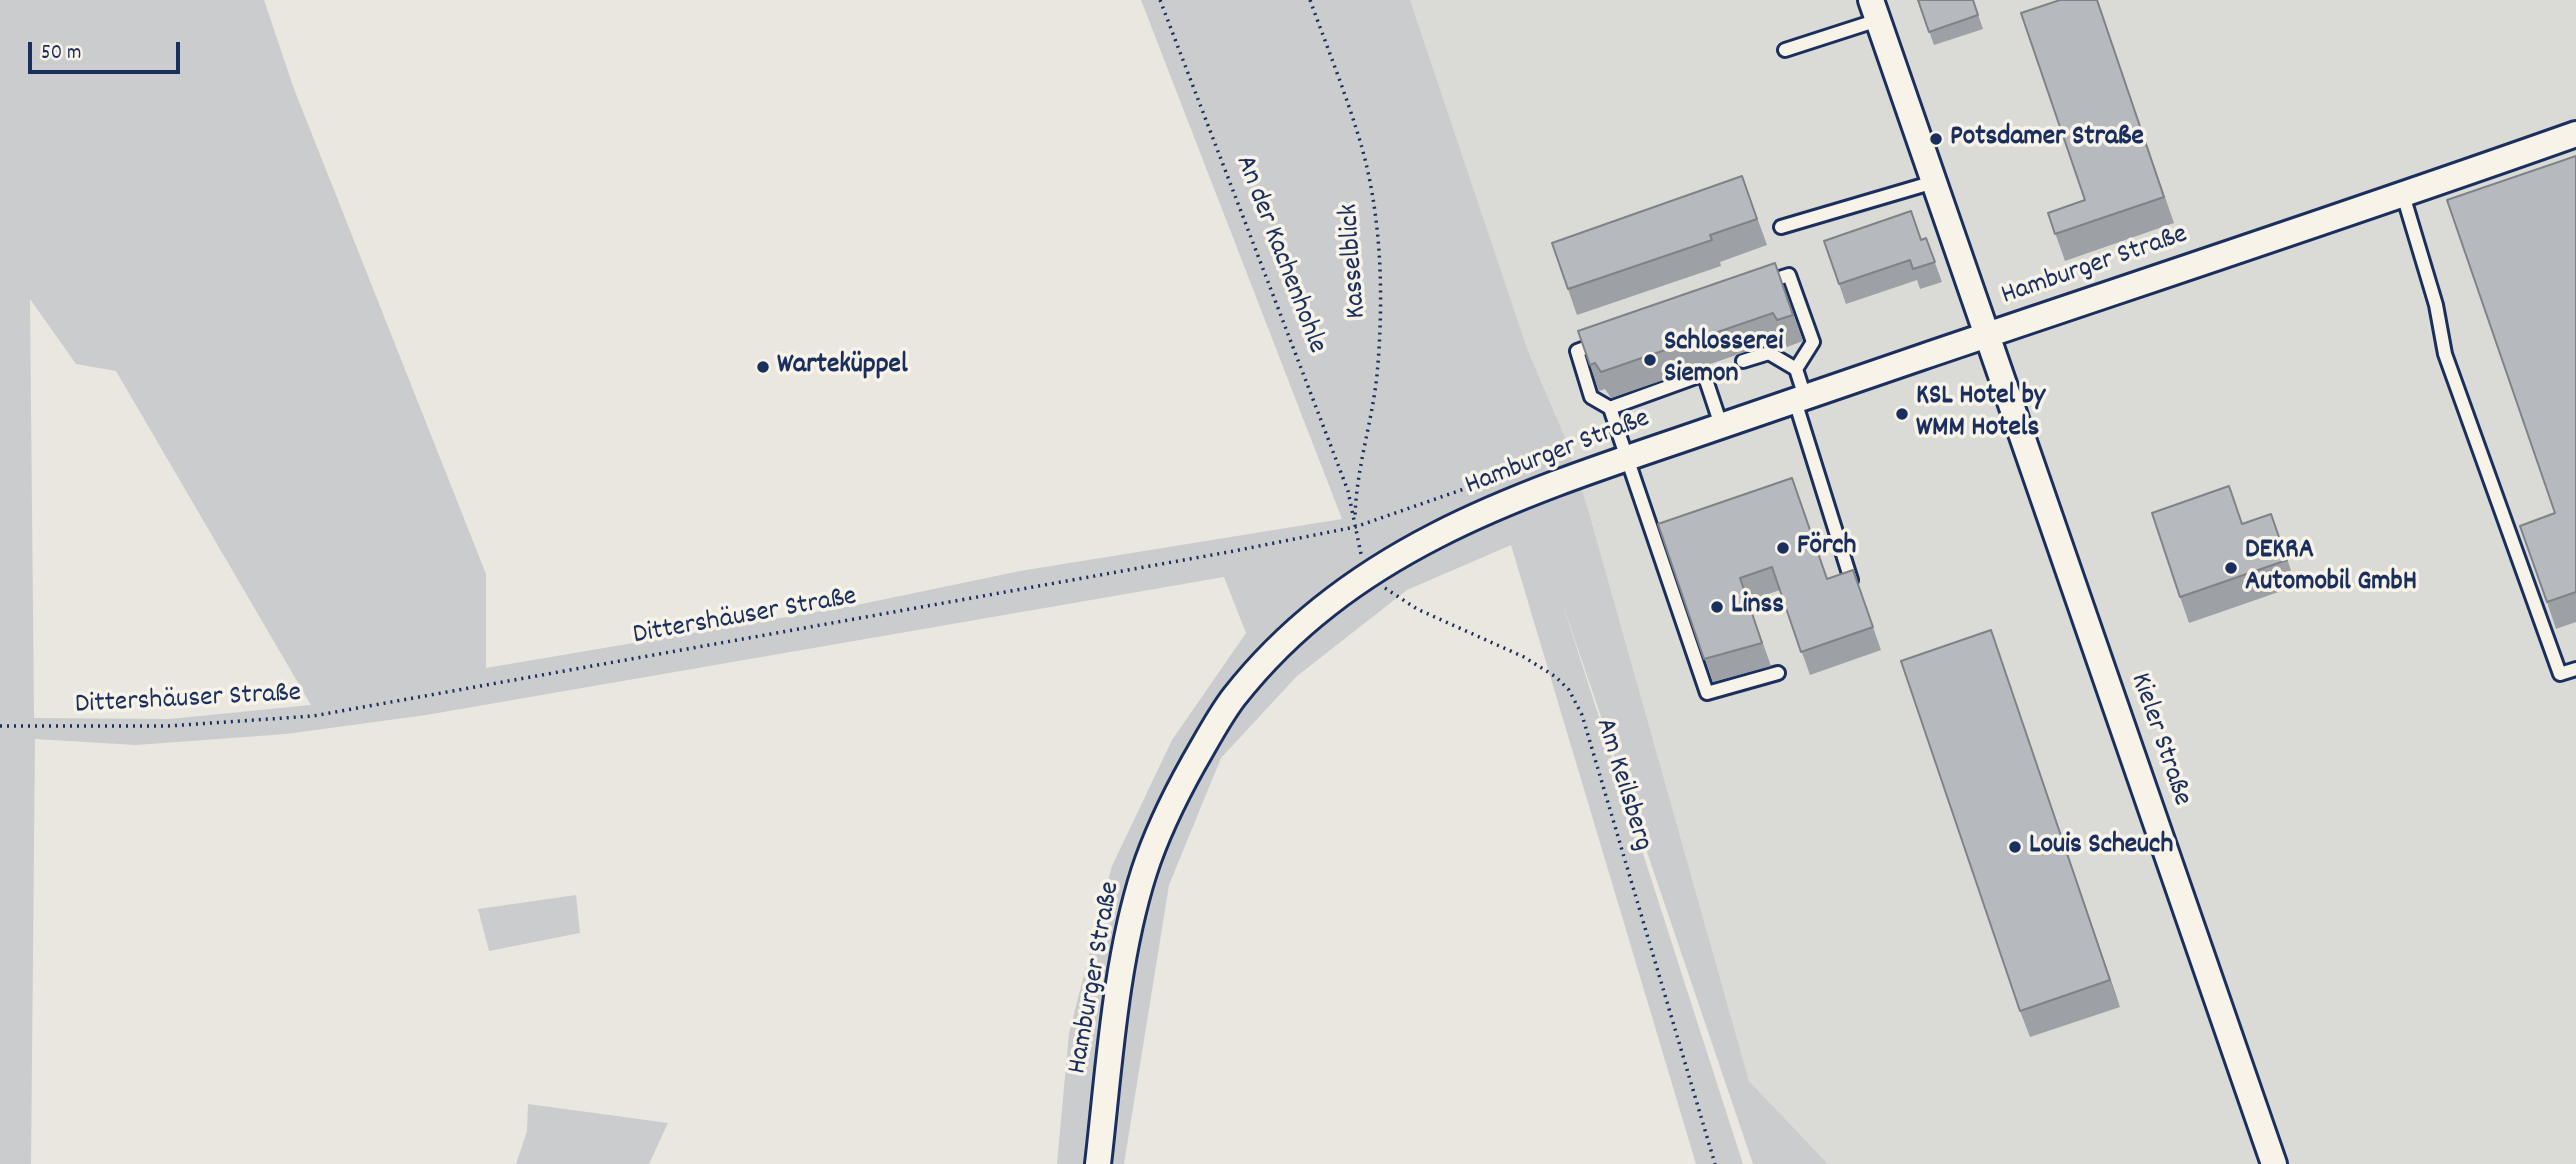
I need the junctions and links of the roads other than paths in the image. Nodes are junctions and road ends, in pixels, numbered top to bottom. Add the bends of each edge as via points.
1 (1875, 10) edge
2 (1785, 50) dead end
3 (2576, 134) edge
4 (1934, 182) junction
5 (2403, 195) junction
6 (1781, 227) dead end
7 (1751, 287) edge
8 (1987, 335) junction
9 (1612, 338) edge
10 (1743, 362) dead end
11 (1796, 369) junction
12 (1800, 399) junction
13 (1610, 408) junction
14 (1721, 425) junction
15 (1626, 458) junction
16 (1851, 580) edge
17 (2576, 668) edge
18 (1778, 673) dead end
19 (1098, 1164) edge
20 (2274, 1164) edge

1 - 2 lane
1 - 4 street
3 - 5 street, Hamburger Straße
4 - 6 lane
4 - 8 street
5 - 8 street, Hamburger Straße
5 - 17 lane via 2437,305 2445,354 2560,674
7 - 11 lane via 1789,275 1813,341
8 - 12 street, Hamburger Straße
8 - 20 street, Kieler Straße
9 - 13 lane via 1577,351 1591,397
10 - 11 lane via 1769,353
11 - 12 lane
12 - 14 street, Hamburger Straße
12 - 16 lane
13 - 14 lane via 1704,374
13 - 15 lane
14 - 15 street, Hamburger Straße
15 - 18 lane via 1658,530 1707,693
15 - 19 street, Hamburger Straße via 1437,533 1370,572 1307,621 1232,700 1161,827 1144,873 1116,1003

